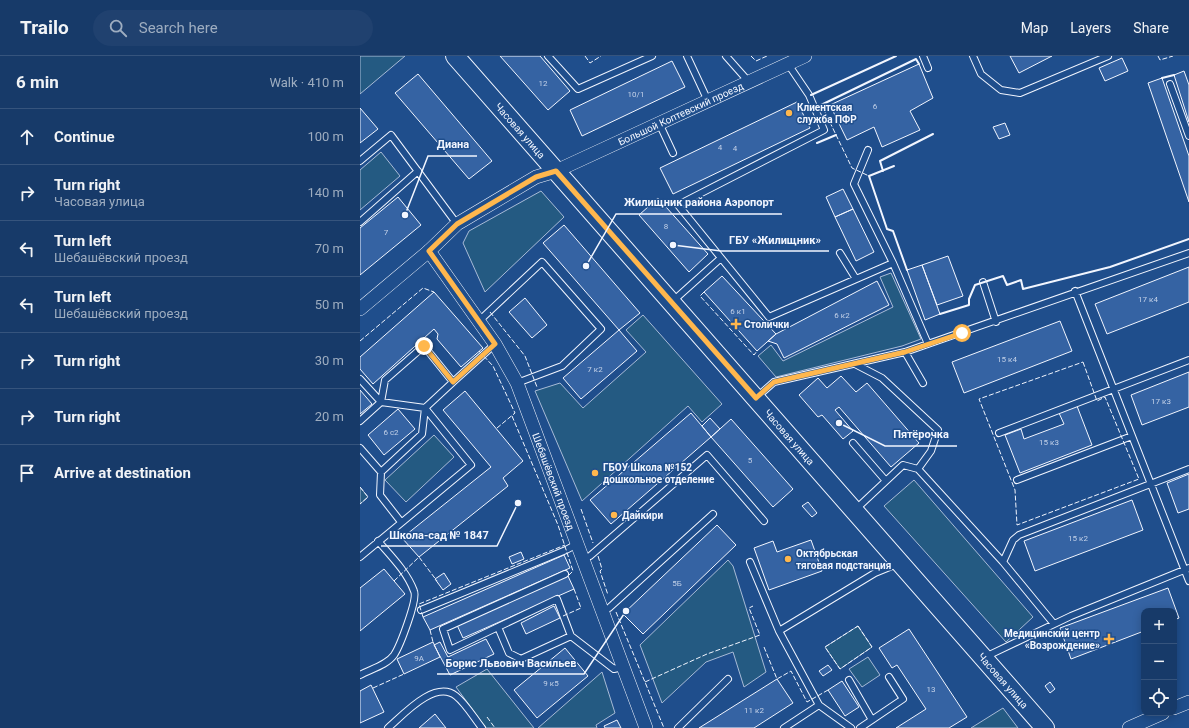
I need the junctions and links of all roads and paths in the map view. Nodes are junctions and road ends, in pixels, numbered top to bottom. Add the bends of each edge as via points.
1 (455, 56) edge
2 (548, 56) edge
3 (652, 56) edge
4 (687, 56) edge
5 (726, 56) edge
6 (805, 56) edge
7 (923, 56) edge
8 (973, 56) edge
9 (1108, 56) edge
10 (788, 64) junction
11 (928, 68) dead end
12 (749, 82) junction
13 (1170, 84) dead end
14 (708, 101) junction
15 (659, 123) junction
16 (1189, 136) edge
17 (868, 150) dead end
18 (673, 153) dead end
19 (360, 161) edge
20 (418, 171) junction
21 (556, 171) junction
22 (360, 222) edge
23 (457, 224) junction
24 (429, 251) junction
25 (840, 253) dead end
26 (1189, 253) edge
27 (721, 258) junction
28 (893, 263) junction
29 (856, 279) junction
30 (983, 282) dead end
31 (1075, 291) junction
32 (672, 302) junction
33 (360, 310) edge
34 (479, 321) junction
35 (996, 322) junction
36 (495, 344) junction
37 (928, 344) junction
38 (905, 352) junction
39 (1189, 360) edge
40 (855, 364) junction
41 (360, 379) edge
42 (453, 382) junction
43 (517, 383) junction
44 (923, 383) dead end
45 (1113, 389) junction
46 (756, 398) junction
47 (381, 402) junction
48 (425, 408) junction
49 (360, 421) edge
50 (999, 433) dead end
51 (1132, 436) junction
52 (853, 443) dead end
53 (360, 448) edge
54 (918, 469) junction
55 (1189, 470) edge
56 (381, 472) junction
57 (1017, 480) dead end
58 (886, 481) junction
59 (1151, 484) junction
60 (855, 511) junction
61 (713, 514) dead end
62 (764, 520) dead end
63 (401, 522) junction
64 (378, 541) junction
65 (577, 544) junction
66 (360, 556) edge
67 (582, 559) junction
68 (750, 562) dead end
69 (1003, 562) junction
70 (901, 563) junction
71 (1187, 569) edge
72 (565, 574) dead end
73 (1189, 581) edge
74 (421, 610) dead end
75 (601, 612) junction
76 (1054, 624) junction
77 (498, 627) junction
78 (779, 631) junction
79 (571, 636) junction
80 (984, 658) junction
81 (622, 667) junction
82 (360, 675) edge
83 (889, 677) dead end
84 (728, 679) dead end
85 (848, 680) dead end
86 (1189, 702) edge
87 (818, 705) junction
88 (1177, 707) edge
89 (1156, 716) edge
90 (872, 720) junction
91 (388, 728) edge
92 (482, 728) edge
93 (646, 728) edge
94 (678, 728) edge
95 (784, 728) edge
96 (851, 728) edge
97 (860, 728) edge
98 (1045, 728) edge
99 (1129, 728) edge

1 - 21 street, Часовая улица
2 - 3 lane via 578,89
4 - 14 lane
5 - 12 lane
6 - 10 street, Большой Коптевский проезд
7 - 11 lane
8 - 9 lane via 981,74 1001,90 1020,93
10 - 12 street, Большой Коптевский проезд
10 - 27 lane via 809,95 824,130 678,205
12 - 14 street, Большой Коптевский проезд
13 - 16 lane
14 - 15 street, Большой Коптевский проезд
15 - 18 lane
15 - 21 street, Большой Коптевский проезд
17 - 28 lane via 854,184
19 - 20 lane via 391,135
20 - 22 lane
20 - 23 lane
21 - 23 street via 536,177
21 - 32 street, Часовая улица
23 - 24 street
24 - 33 street
24 - 34 street, Шебашёвский проезд
25 - 29 lane
26 - 31 lane
27 - 29 lane via 769,317
27 - 32 lane
28 - 29 lane
28 - 37 lane
30 - 35 lane
31 - 35 lane
31 - 45 lane
32 - 46 street, Часовая улица
34 - 36 street, Шебашёвский проезд
34 - 43 lane via 542,262 601,329 562,366
35 - 37 lane
36 - 42 lane
36 - 43 street, Шебашёвский проезд
37 - 38 lane
38 - 40 lane
38 - 44 lane
39 - 45 lane
40 - 46 lane via 774,382
40 - 54 lane via 882,378 938,430 931,452
41 - 47 lane
42 - 47 lane via 424,346 384,380
42 - 48 lane
43 - 65 street, Шебашёвский проезд
45 - 50 lane
45 - 51 lane
46 - 60 street, Часовая улица
47 - 48 lane
47 - 49 lane
48 - 56 lane via 422,434
48 - 63 lane via 471,465
51 - 57 lane
51 - 59 lane
52 - 58 lane
53 - 56 lane
54 - 58 lane via 903,465
54 - 69 lane
55 - 59 lane
56 - 63 lane via 380,495
58 - 60 lane
59 - 69 lane via 1019,535 1013,540
59 - 71 lane
60 - 70 street, Часовая улица
61 - 75 lane via 609,608
62 - 67 lane via 707,455 590,556
63 - 64 lane
64 - 66 lane
64 - 82 lane via 407,577 415,592 407,626 394,655
65 - 67 street, Шебашёвский проезд
65 - 74 lane
67 - 75 street, Шебашёвский проезд
68 - 78 lane
69 - 76 lane
70 - 78 lane via 875,573
70 - 80 street, Часовая улица
71 - 73 lane
71 - 76 lane
72 - 77 lane via 443,629 450,650
75 - 81 street, Шебашёвский проезд
76 - 80 lane
77 - 79 lane via 509,653 521,659
77 - 79 lane via 558,599
78 - 87 lane
79 - 81 lane via 614,669
80 - 98 street, Часовая улица
81 - 93 street, Шебашёвский проезд
83 - 90 lane via 903,699
84 - 94 lane
85 - 90 lane
86 - 88 street
87 - 95 lane
87 - 96 lane
89 - 99 street
90 - 97 lane
91 - 92 lane via 418,702 430,695 444,692 456,696

